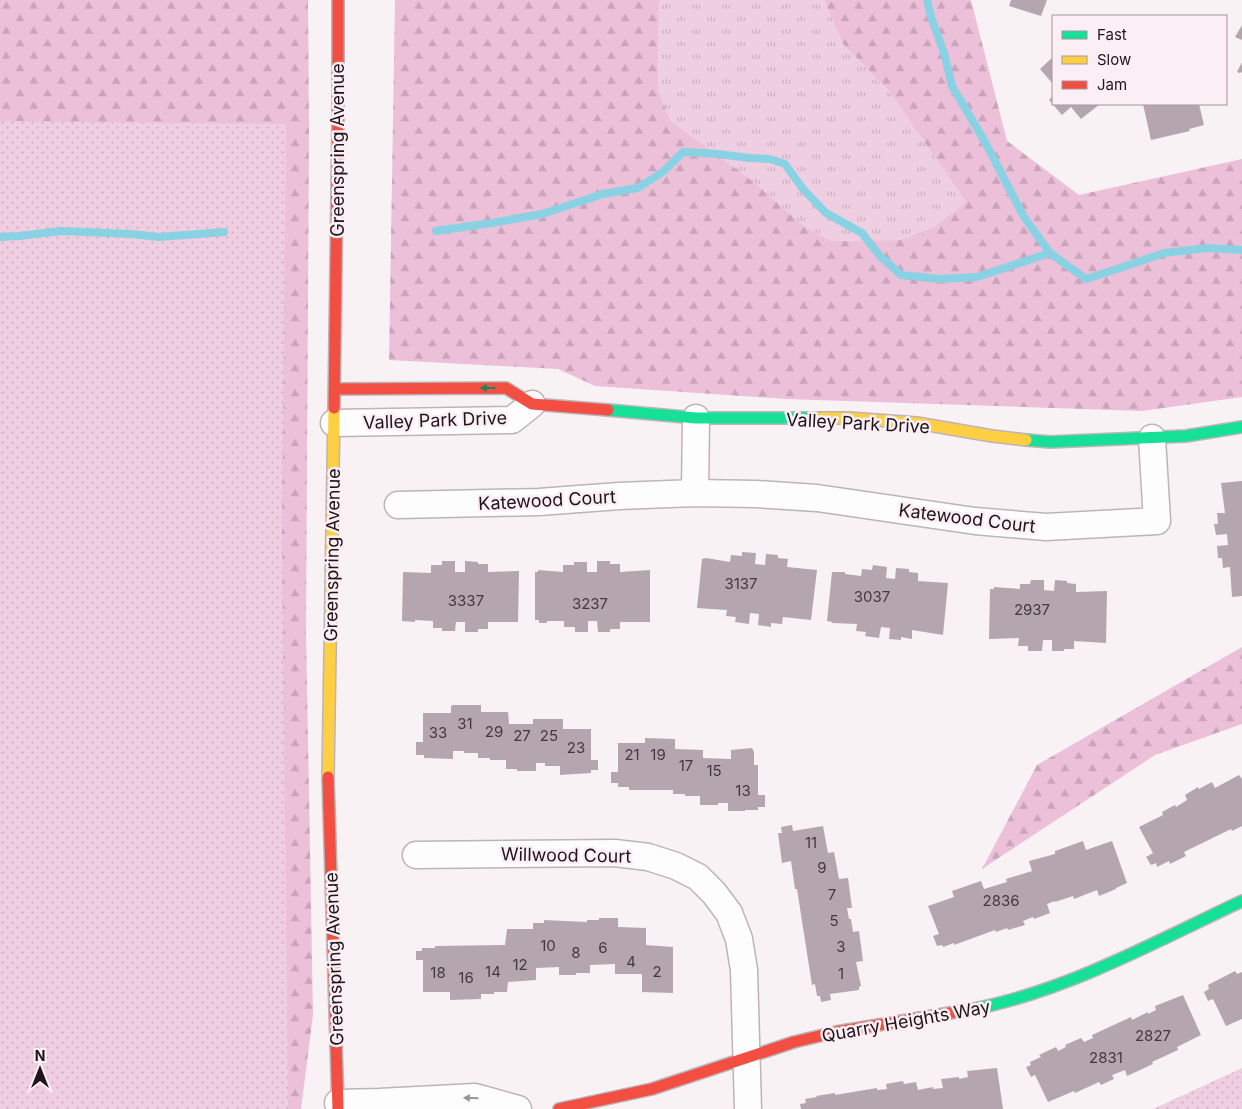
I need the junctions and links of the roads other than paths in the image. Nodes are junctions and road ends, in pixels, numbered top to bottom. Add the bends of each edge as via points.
1 (338, 0) edge
2 (335, 389) junction
3 (532, 404) junction
4 (696, 418) junction
5 (334, 423) junction
6 (1242, 427) edge
7 (1152, 438) junction
8 (695, 493) junction
9 (398, 506) dead end
10 (416, 855) dead end
11 (1242, 901) edge
12 (746, 1057) junction
13 (338, 1106) edge
14 (518, 1109) edge
15 (559, 1109) edge
16 (748, 1109) edge

1 - 2 street, Greenspring Avenue
3 -> 2 street, Valley Park Drive via 506,388
2 - 5 street, Greenspring Avenue
3 - 4 street, Valley Park Drive
3 - 5 street, Valley Park Drive via 512,420
4 - 7 street, Valley Park Drive via 849,418 917,423 1050,442
4 - 8 street
5 - 13 street, Greenspring Avenue via 328,778
6 - 7 street, Valley Park Drive
7 - 8 street, Katewood Court via 1157,521 1046,527 975,521 817,498
8 - 9 street, Katewood Court
10 - 12 street, Willwood Court via 615,853 648,857 698,877 729,913 738,939 744,970
11 - 12 street, Quarry Heights Way via 1092,972 995,1005 836,1032
12 - 15 street, Quarry Heights Way via 652,1089
12 - 16 street, Willwood Court
14 -> 13 street via 474,1097

